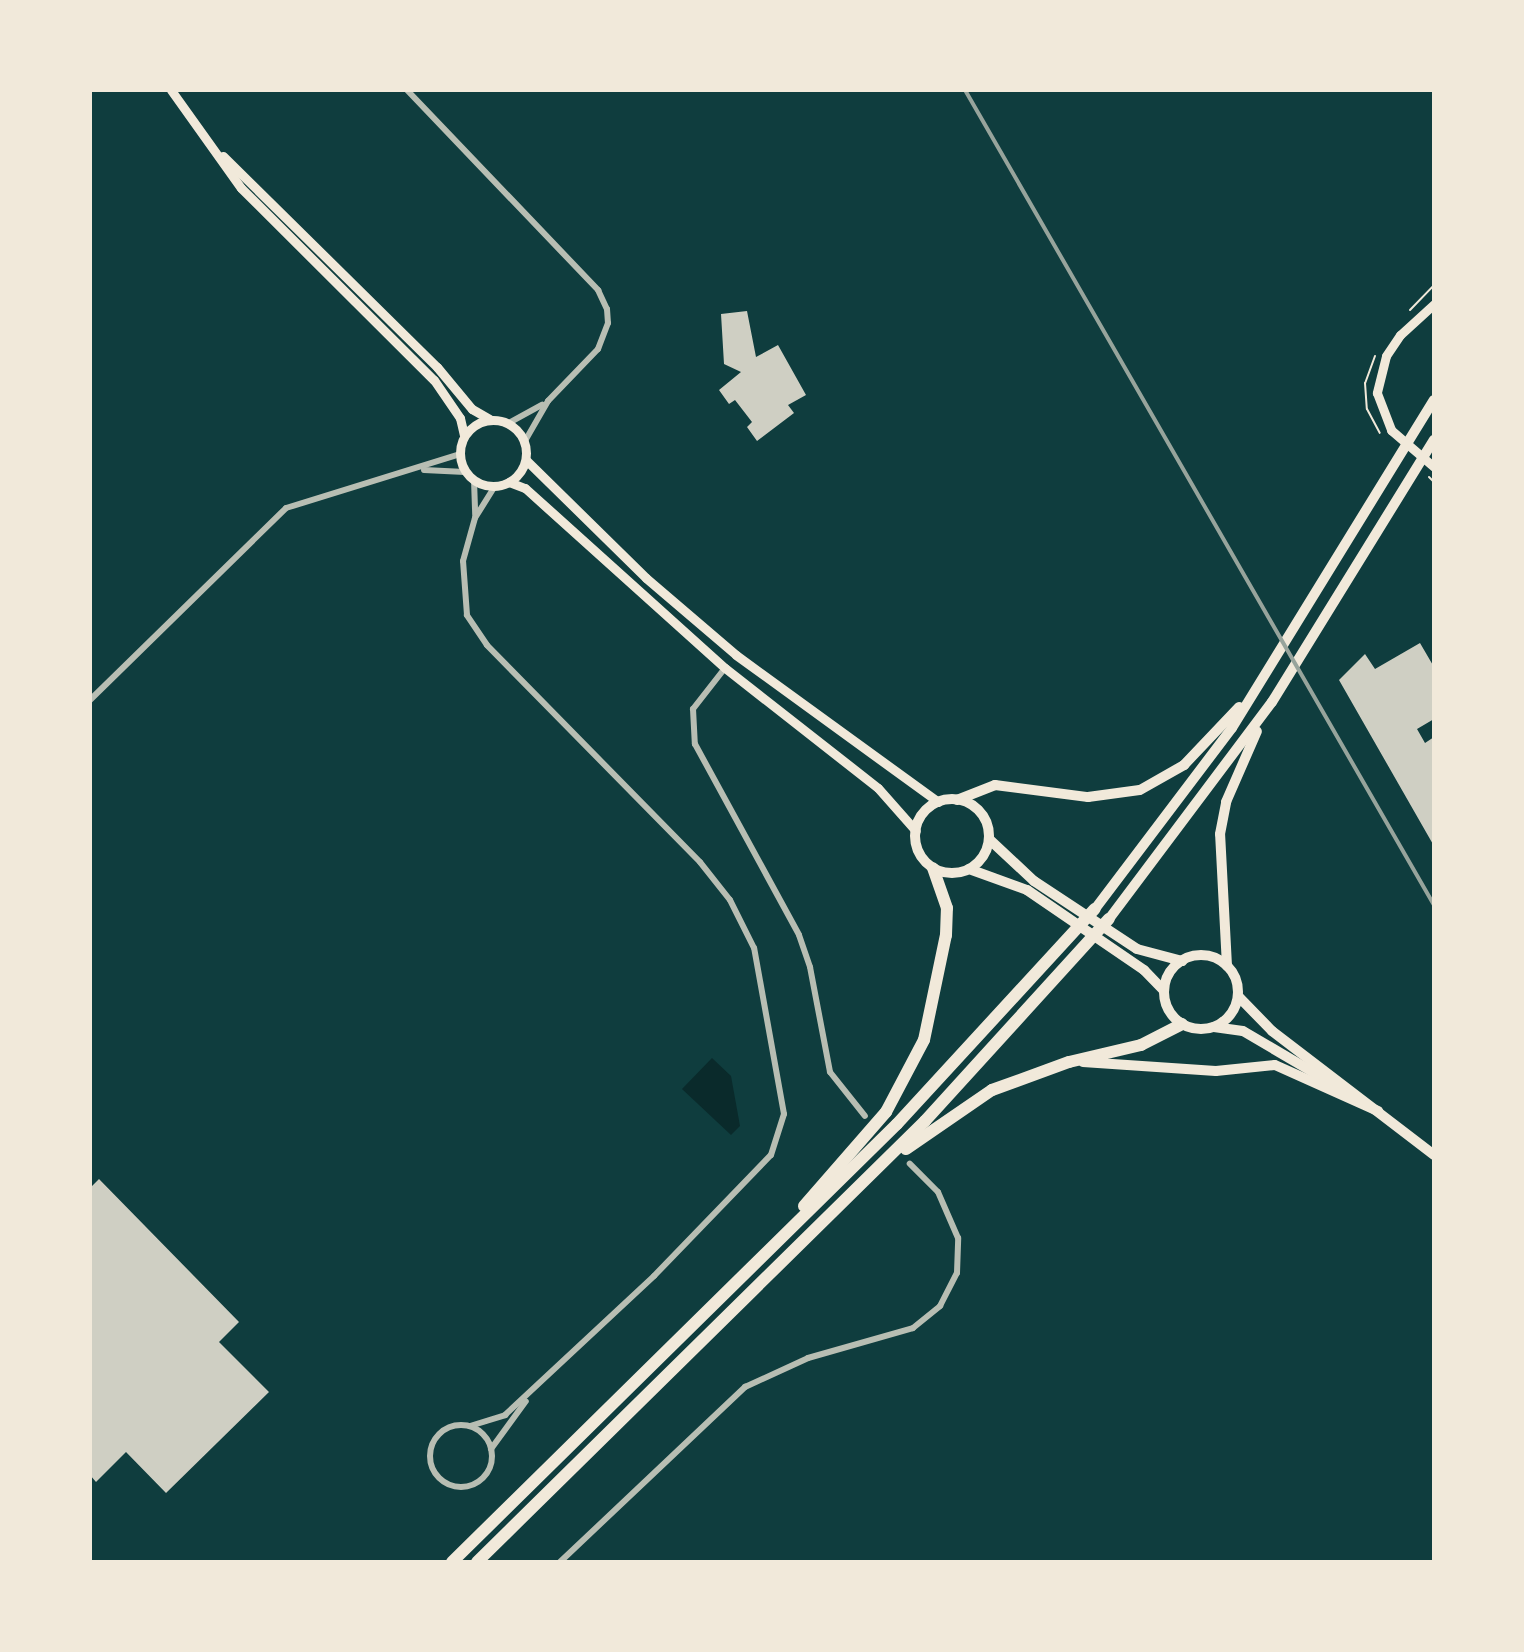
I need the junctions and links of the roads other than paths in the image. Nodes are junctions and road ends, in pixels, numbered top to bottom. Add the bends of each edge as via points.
1 (171, 90) edge
2 (407, 90) edge
3 (204, 137) junction
4 (1434, 304) edge
5 (1434, 400) edge
6 (548, 401) junction
7 (489, 419) junction
8 (509, 423) junction
9 (464, 435) junction
10 (525, 441) junction
11 (1431, 446) edge
12 (460, 454) junction
13 (526, 460) junction
14 (1434, 467) edge
15 (420, 470) junction
16 (465, 472) junction
17 (474, 480) junction
18 (509, 482) junction
19 (495, 486) junction
20 (475, 518) junction
21 (725, 668) junction
22 (1262, 682) junction
23 (90, 700) edge
24 (1272, 702) junction
25 (957, 800) junction
26 (938, 802) junction
27 (916, 831) junction
28 (989, 839) junction
29 (933, 868) junction
30 (969, 869) junction
31 (1095, 909) joint
32 (1109, 919) joint
33 (1182, 961) junction
34 (1227, 966) junction
35 (1164, 991) junction
36 (1238, 996) junction
37 (1182, 1024) junction
38 (1214, 1027) junction
39 (1069, 1062) junction
40 (1378, 1111) junction
41 (865, 1116) dead end
42 (1434, 1155) edge
43 (910, 1164) dead end
44 (866, 1180) junction
45 (761, 1258) junction
46 (537, 1388) junction
47 (470, 1426) junction
48 (491, 1449) junction
49 (452, 1562) edge
50 (477, 1562) edge
51 (560, 1562) edge

1 - 3 main road
2 - 6 street via 598,290 607,309 605,337
3 - 7 main road via 437,367 472,409
3 - 9 main road via 241,188 434,380 460,418
4 - 14 main road via 1386,356 1377,393 1391,430
5 - 22 main road
6 - 8 street
6 - 10 street
7 - 8 main road
7 - 9 main road
8 - 10 main road
9 - 12 main road
10 - 13 main road
11 - 24 main road
12 - 15 street
12 - 16 main road
13 - 18 main road
13 - 26 main road via 646,578 736,655
15 - 16 street
15 - 23 street via 286,508
16 - 17 main road
17 - 19 main road
17 - 20 street
18 - 19 main road
18 - 21 main road via 525,488
19 - 20 street
20 - 46 street via 461,577 462,598 474,629 700,862 743,921 758,964 784,1114 778,1143 761,1167
21 - 27 main road via 878,788
21 - 41 street via 693,709 695,744 799,935 830,1072
22 - 25 main road via 1184,765 1140,790 1088,797 995,785
22 - 31 main road via 1197,779
24 - 32 main road
24 - 34 main road via 1222,817
25 - 26 main road
25 - 28 main road via 977,809
26 - 27 main road via 920,819
27 - 29 main road via 919,852
28 - 30 main road via 986,851
28 - 33 main road via 1034,881 1137,949
29 - 30 main road via 958,873
29 - 45 highway via 947,908 946,935 933,1008 909,1078 862,1144
30 - 35 main road via 1027,890 1144,970
31 - 45 highway via 987,1031
32 - 44 highway
33 - 34 main road via 1205,955
33 - 35 main road via 1172,969
34 - 36 main road
35 - 37 main road via 1168,1010
36 - 38 main road via 1231,1015
36 - 40 main road via 1272,1031
37 - 38 main road
37 - 39 highway via 1141,1045
38 - 40 main road via 1243,1031
39 - 40 main road via 1216,1071 1275,1065
39 - 44 highway via 992,1090
40 - 42 main road
43 - 51 street via 942,1199 958,1238 957,1273 940,1306 904,1332 808,1358 745,1387
44 - 50 highway
45 - 49 highway
46 - 47 street via 498,1421
46 - 48 street
47 - 48 street
47 - 48 street via 450,1427 436,1436 430,1461 438,1478 454,1486 472,1485 490,1467

